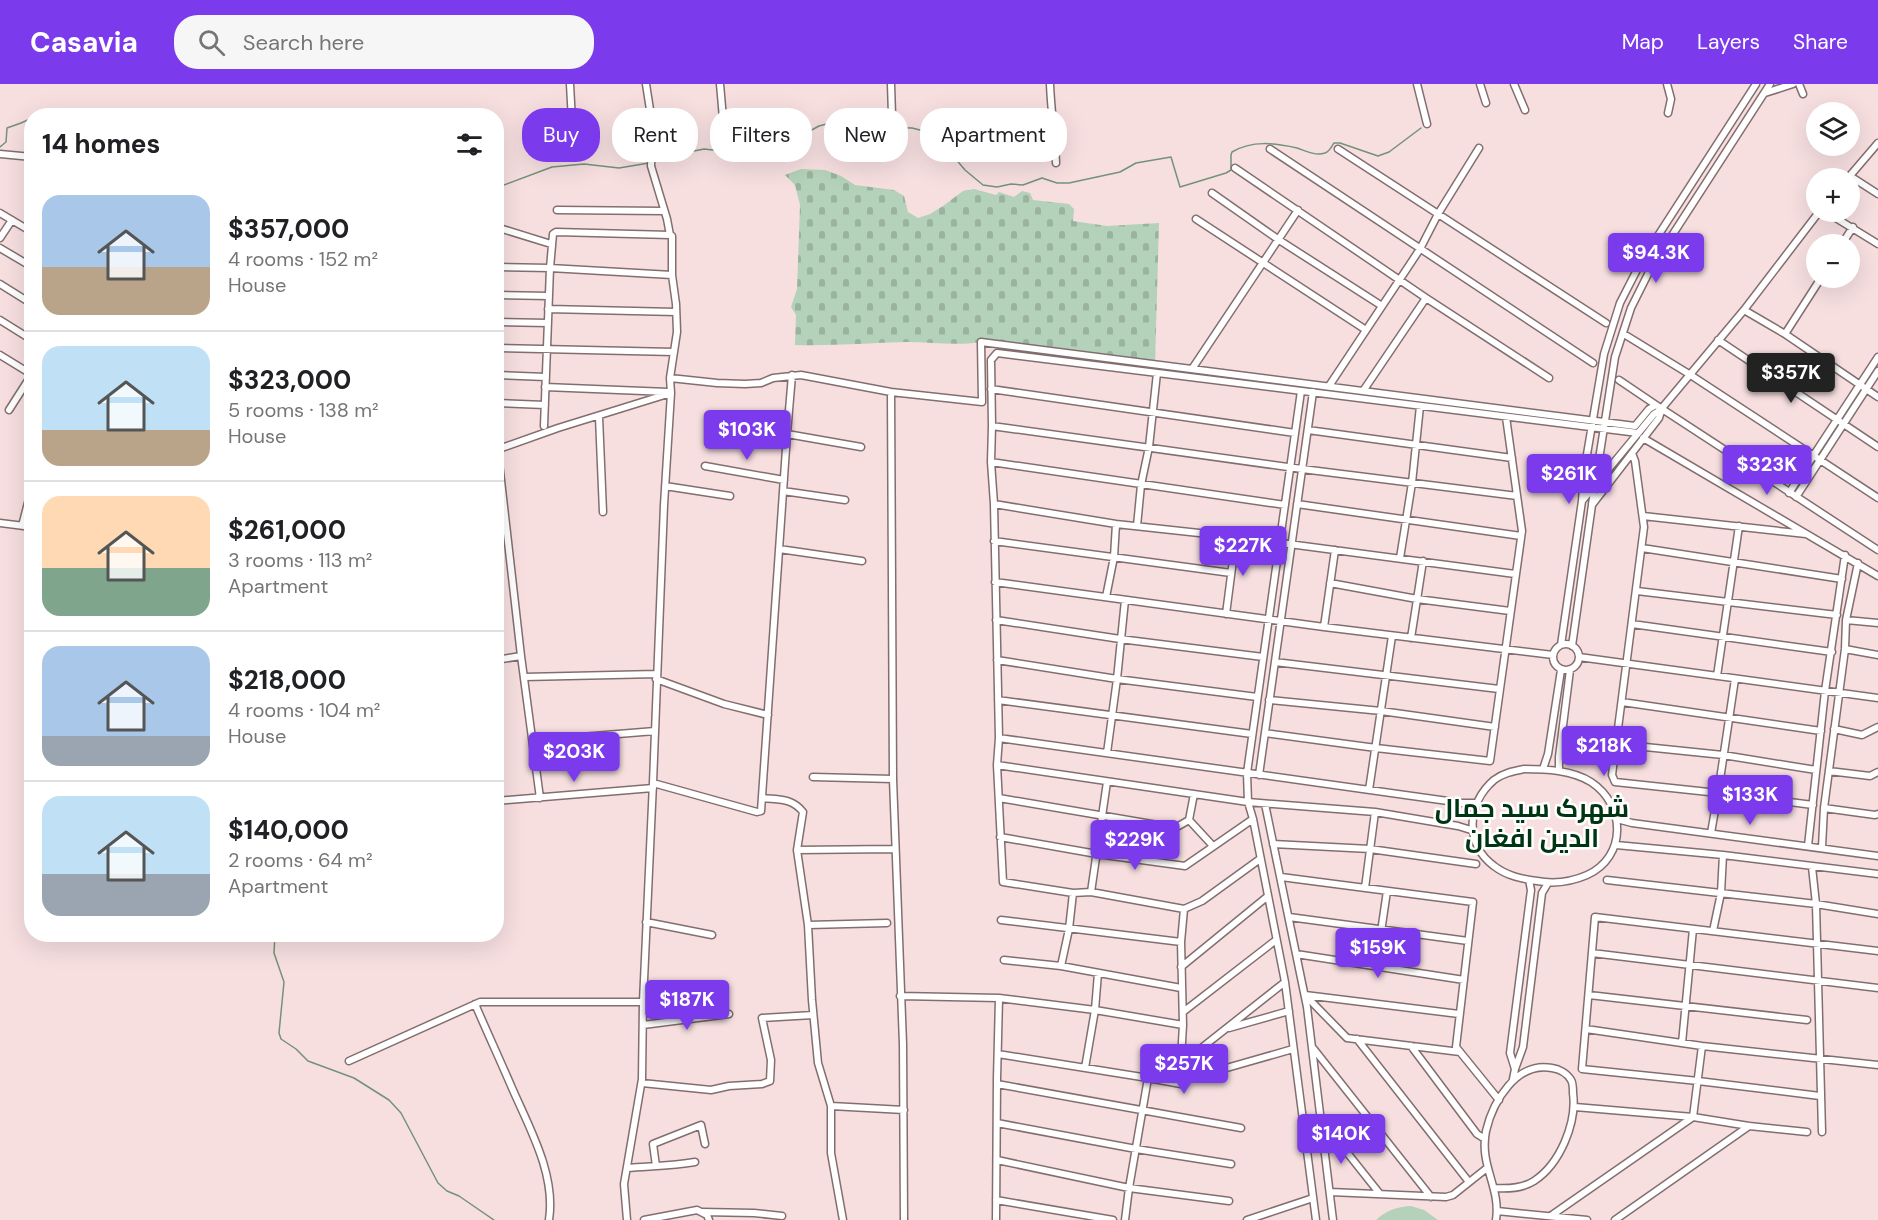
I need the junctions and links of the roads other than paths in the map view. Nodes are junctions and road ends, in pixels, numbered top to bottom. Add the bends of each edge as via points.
1 (570, 84) edge
2 (646, 84) edge
3 (720, 84) edge
4 (891, 84) edge
5 (1050, 84) edge
6 (1417, 84) edge
7 (1480, 84) edge
8 (1514, 84) edge
9 (1666, 84) edge
10 (1756, 84) edge
11 (1770, 84) edge
12 (1793, 84) edge
13 (1799, 84) edge
14 (1764, 93) junction
15 (1803, 94) dead end
16 (1486, 103) dead end
17 (571, 108) edge
18 (722, 108) edge
19 (891, 108) edge
20 (1525, 110) dead end
21 (1668, 113) dead end
22 (1426, 124) dead end
23 (1877, 145) edge
24 (1479, 148) dead end
25 (1270, 149) dead end
26 (1338, 149) dead end
27 (0, 154) edge
28 (24, 156) edge
29 (1056, 163) dead end
30 (1235, 168) dead end
31 (1857, 168) edge
32 (1860, 183) edge
33 (1212, 193) dead end
34 (1878, 194) edge
35 (557, 210) dead end
36 (1298, 210) junction
37 (664, 211) junction
38 (0, 213) edge
39 (1438, 214) junction
40 (1196, 219) dead end
41 (12, 220) junction
42 (1811, 222) edge
43 (1844, 222) edge
44 (24, 227) edge
45 (1853, 227) junction
46 (504, 229) edge
47 (1848, 234) edge
48 (670, 235) junction
49 (0, 238) edge
50 (1279, 240) junction
51 (551, 244) junction
52 (1878, 244) edge
53 (0, 248) edge
54 (1420, 249) junction
55 (24, 262) edge
56 (1263, 262) junction
57 (504, 267) edge
58 (550, 268) junction
59 (672, 275) junction
60 (1400, 280) junction
61 (0, 284) edge
62 (1815, 288) edge
63 (504, 295) edge
64 (549, 296) junction
65 (1426, 298) junction
66 (24, 299) edge
67 (1382, 306) junction
68 (548, 309) junction
69 (1744, 310) junction
70 (676, 312) junction
71 (0, 320) edge
72 (504, 322) edge
73 (548, 323) junction
74 (1606, 323) dead end
75 (1366, 330) junction
76 (1785, 334) junction
77 (24, 335) edge
78 (1627, 336) dead end
79 (1718, 340) junction
80 (504, 348) edge
81 (546, 348) junction
82 (674, 352) junction
83 (0, 355) edge
84 (1878, 357) edge
85 (1593, 363) dead end
86 (1192, 369) junction
87 (24, 370) edge
88 (1878, 371) edge
89 (1157, 373) junction
90 (1689, 374) junction
91 (504, 375) edge
92 (792, 375) junction
93 (546, 377) junction
94 (670, 378) junction
95 (1549, 378) dead end
96 (1619, 380) dead end
97 (24, 385) edge
98 (1859, 385) junction
99 (545, 387) junction
100 (1329, 387) junction
101 (991, 390) junction
102 (1866, 390) junction
103 (1301, 391) junction
104 (1363, 391) junction
105 (671, 392) junction
106 (891, 392) junction
107 (1313, 392) junction
108 (1878, 397) edge
109 (504, 403) edge
110 (545, 405) junction
111 (1420, 406) junction
112 (1659, 407) junction
113 (9, 410) dead end
114 (1152, 412) junction
115 (599, 417) junction
116 (1506, 417) junction
117 (1840, 423) junction
118 (1592, 424) junction
119 (1604, 425) junction
120 (544, 426) dead end
121 (992, 426) junction
122 (1308, 430) junction
123 (1295, 433) junction
124 (787, 434) junction
125 (1641, 435) junction
126 (1415, 445) junction
127 (861, 447) dead end
128 (1149, 447) junction
129 (1878, 447) edge
130 (504, 449) edge
131 (1632, 453) junction
132 (1813, 456) junction
133 (1512, 458) junction
134 (1819, 460) junction
135 (991, 462) junction
136 (705, 466) dead end
137 (1290, 466) junction
138 (1302, 469) junction
139 (784, 480) junction
140 (1412, 483) junction
141 (1141, 485) junction
142 (665, 486) junction
143 (1594, 487) junction
144 (783, 491) junction
145 (1792, 495) junction
146 (730, 496) dead end
147 (1517, 496) junction
148 (1878, 498) edge
149 (845, 500) dead end
150 (1582, 501) junction
151 (994, 504) junction
152 (1297, 504) junction
153 (1285, 505) junction
154 (1592, 505) junction
155 (504, 512) edge
156 (603, 512) dead end
157 (1643, 516) junction
158 (24, 518) edge
159 (1406, 519) junction
160 (0, 523) edge
161 (1116, 524) junction
162 (22, 526) joint
163 (1137, 526) junction
164 (1739, 526) junction
165 (1809, 534) junction
166 (1521, 536) junction
167 (1236, 537) junction
168 (994, 541) junction
169 (1280, 543) junction
170 (1292, 544) junction
171 (1642, 548) junction
172 (779, 549) junction
173 (1335, 550) junction
174 (1878, 550) edge
175 (1845, 555) junction
176 (1114, 557) junction
177 (1400, 558) junction
178 (862, 561) dead end
179 (1423, 561) junction
180 (1734, 562) junction
181 (1858, 563) junction
182 (1231, 573) junction
183 (1515, 574) junction
184 (1878, 576) edge
185 (1842, 579) junction
186 (995, 582) junction
187 (1330, 583) junction
188 (1637, 591) junction
189 (1106, 597) junction
190 (1417, 599) junction
191 (1125, 600) junction
192 (1728, 601) junction
193 (1510, 611) junction
194 (1226, 614) junction
195 (1837, 615) junction
196 (996, 620) junction
197 (1269, 620) junction
198 (1846, 620) junction
199 (1281, 621) junction
200 (1878, 622) edge
201 (1632, 624) junction
202 (1324, 627) junction
203 (1392, 636) junction
204 (1411, 638) junction
205 (1723, 638) junction
206 (1120, 639) junction
207 (1561, 645) junction
208 (1572, 646) junction
209 (1504, 649) junction
210 (1845, 650) junction
211 (1832, 652) junction
212 (1553, 655) junction
213 (1878, 655) edge
214 (521, 656) junction
215 (1263, 657) junction
216 (1579, 657) junction
217 (504, 659) edge
218 (997, 660) junction
219 (1275, 662) junction
220 (1627, 665) junction
221 (1561, 670) junction
222 (1570, 670) junction
223 (1386, 675) junction
224 (1718, 676) junction
225 (524, 677) junction
226 (657, 677) junction
227 (1117, 679) junction
228 (1734, 679) junction
229 (1499, 689) junction
230 (1825, 691) junction
231 (1839, 693) junction
232 (1257, 697) junction
233 (1878, 698) edge
234 (998, 700) junction
235 (1269, 700) junction
236 (1622, 702) junction
237 (1381, 711) junction
238 (1112, 714) junction
239 (768, 715) junction
240 (1728, 718) junction
241 (1495, 727) junction
242 (1878, 727) edge
243 (1834, 729) junction
244 (655, 731) junction
245 (1821, 731) junction
246 (1265, 733) junction
247 (1252, 734) junction
248 (581, 737) dead end
249 (999, 738) junction
250 (1616, 744) junction
251 (1376, 748) junction
252 (1107, 753) junction
253 (1723, 755) junction
254 (997, 765) junction
255 (1543, 769) junction
256 (1816, 770) junction
257 (1559, 771) junction
258 (1829, 771) junction
259 (1878, 772) edge
260 (1247, 773) junction
261 (1259, 775) junction
262 (813, 777) dead end
263 (893, 779) junction
264 (1107, 782) junction
265 (653, 786) junction
266 (1369, 790) junction
267 (1718, 793) junction
268 (1194, 794) junction
269 (540, 798) junction
270 (763, 798) junction
271 (999, 798) junction
272 (504, 800) edge
273 (1248, 802) junction
274 (1476, 802) junction
275 (1265, 804) junction
276 (1813, 805) junction
277 (1824, 808) junction
278 (1375, 813) junction
279 (1878, 814) edge
280 (1103, 817) junction
281 (1253, 819) junction
282 (1617, 819) junction
283 (1190, 820) junction
284 (1471, 830) junction
285 (1711, 832) junction
286 (1000, 837) junction
287 (1273, 844) junction
288 (1616, 845) junction
289 (1214, 846) junction
290 (1808, 846) junction
291 (1822, 847) junction
292 (894, 849) junction
293 (1370, 849) junction
294 (797, 850) junction
295 (1097, 854) junction
296 (1723, 855) junction
297 (1878, 856) edge
298 (1260, 859) junction
299 (1476, 864) dead end
300 (1812, 867) junction
301 (1878, 874) edge
302 (1281, 877) junction
303 (1529, 880) junction
304 (1607, 880) dead end
305 (1548, 883) junction
306 (1365, 888) junction
307 (1387, 891) junction
308 (1091, 892) junction
309 (1073, 893) junction
310 (1721, 893) junction
311 (1268, 897) junction
312 (1815, 904) junction
313 (1184, 909) junction
314 (1878, 914) edge
315 (1289, 917) junction
316 (1001, 920) dead end
317 (646, 921) junction
318 (887, 923) dead end
319 (808, 925) junction
320 (1069, 929) junction
321 (1693, 929) junction
322 (1382, 930) junction
323 (1713, 931) junction
324 (712, 935) dead end
325 (1276, 940) junction
326 (1468, 941) junction
327 (1180, 942) junction
328 (1816, 944) junction
329 (1878, 951) edge
330 (1592, 953) junction
331 (1296, 954) junction
332 (1004, 960) dead end
333 (1690, 965) junction
334 (1061, 966) junction
335 (1376, 966) junction
336 (1181, 967) junction
337 (1098, 973) junction
338 (1464, 980) junction
339 (1817, 981) junction
340 (1285, 982) junction
341 (1181, 988) junction
342 (1878, 988) edge
343 (1305, 995) junction
344 (1588, 995) junction
345 (900, 996) junction
346 (999, 998) junction
347 (643, 1002) junction
348 (475, 1004) junction
349 (1685, 1006) junction
350 (1095, 1010) junction
351 (1288, 1011) junction
352 (1183, 1012) junction
353 (729, 1014) dead end
354 (1460, 1014) junction
355 (813, 1015) junction
356 (1807, 1020) dead end
357 (643, 1025) junction
358 (1183, 1025) junction
359 (1226, 1029) junction
360 (1586, 1029) junction
361 (1357, 1039) junction
362 (1682, 1043) junction
363 (1411, 1046) junction
364 (1702, 1046) junction
365 (1312, 1048) junction
366 (1293, 1049) junction
367 (1460, 1052) junction
368 (998, 1054) junction
369 (1819, 1058) junction
370 (1180, 1059) junction
371 (349, 1061) dead end
372 (1878, 1065) edge
373 (1085, 1068) junction
374 (1515, 1069) junction
375 (1582, 1069) junction
376 (1149, 1078) junction
377 (1513, 1079) junction
378 (1181, 1081) junction
379 (1572, 1081) junction
380 (1698, 1081) junction
381 (642, 1083) junction
382 (997, 1084) junction
383 (1821, 1096) junction
384 (1499, 1100) junction
385 (831, 1106) junction
386 (1575, 1107) junction
387 (904, 1110) junction
388 (1144, 1110) junction
389 (1694, 1118) junction
390 (1321, 1120) junction
391 (997, 1123) junction
392 (1749, 1126) junction
393 (1241, 1128) dead end
394 (1807, 1132) dead end
395 (1822, 1132) dead end
396 (1485, 1139) junction
397 (705, 1144) dead end
398 (1136, 1149) junction
399 (997, 1160) junction
400 (695, 1162) dead end
401 (1231, 1164) dead end
402 (656, 1166) junction
403 (627, 1168) junction
404 (1487, 1168) junction
405 (1469, 1182) junction
406 (1129, 1188) junction
407 (1494, 1188) junction
408 (1330, 1192) junction
409 (1380, 1194) junction
410 (1431, 1197) junction
411 (1313, 1198) junction
412 (996, 1200) junction
413 (1229, 1201) dead end
414 (1497, 1211) junction
415 (702, 1212) junction
416 (1552, 1215) junction
417 (782, 1216) dead end
418 (549, 1220) edge
419 (627, 1220) edge
420 (644, 1220) edge
421 (708, 1220) edge
422 (843, 1220) edge
423 (904, 1220) edge
424 (996, 1220) edge
425 (1113, 1220) edge
426 (1125, 1220) edge
427 (1247, 1220) edge
428 (1316, 1220) edge
429 (1333, 1220) edge
430 (1496, 1220) edge
431 (1587, 1220) edge
432 (1615, 1220) edge

1 - 17 street
2 - 37 street via 653,129 651,162
3 - 18 street
4 - 19 street
5 - 29 street
6 - 22 street
7 - 16 street
8 - 20 street
9 - 21 street via 1671,99
10 - 118 street via 1641,262 1620,303 1604,354
11 - 14 street
12 - 14 street
13 - 15 street
14 - 119 street via 1651,268 1631,308 1615,357
23 - 31 street
24 - 39 street
25 - 54 street
26 - 39 street
27 - 28 street
30 - 36 street
32 - 34 street
33 - 50 street
35 - 37 street
36 - 50 street
36 - 60 street
37 - 48 street
38 - 41 street
39 - 54 street
39 - 74 street
40 - 56 street
41 - 44 street
41 - 49 street
42 - 69 street
43 - 45 street
45 - 47 street
45 - 52 street
46 - 51 street
48 - 51 street via 556,232
48 - 59 street
50 - 56 street
50 - 67 street
51 - 58 street
53 - 55 street
54 - 60 street
54 - 85 street
56 - 75 street
56 - 86 street
57 - 58 street
58 - 59 street
58 - 64 street
59 - 70 street
60 - 65 street
60 - 67 street
61 - 66 street
62 - 76 street
63 - 64 street
64 - 68 street
65 - 95 street
65 - 104 street
67 - 75 street
68 - 70 street
68 - 73 street
69 - 76 street
69 - 79 street
70 - 82 street
71 - 77 street
72 - 73 street
73 - 81 street
75 - 100 street
76 - 98 street
78 - 90 street
79 - 90 street
79 - 117 street
80 - 81 street
81 - 82 street
81 - 93 street
82 - 94 street
83 - 87 street
84 - 98 street
86 - 100 street
86 - 106 street via 981,342 982,402
88 - 102 street
89 - 101 street via 997,353 991,360
89 - 103 street
89 - 114 street
90 - 112 street
90 - 132 street
91 - 93 street
92 - 94 street via 753,384
92 - 106 street
92 - 124 street
93 - 99 street
94 - 105 street
96 - 112 street
97 - 113 street
98 - 102 street
98 - 117 street
99 - 105 street
99 - 110 street
100 - 104 street
101 - 114 street
101 - 121 street
102 - 108 street
102 - 117 street
103 - 107 street
103 - 123 street
104 - 118 street
105 - 115 street
105 - 142 street
106 - 263 street
107 - 111 street
107 - 122 street
109 - 110 street
110 - 120 street
111 - 116 street
111 - 126 street
112 - 119 street via 1649,408 1635,426
112 - 125 street
112 - 145 street
114 - 123 street
114 - 128 street
115 - 130 street
115 - 156 street
116 - 118 street
116 - 133 street
117 - 129 street
117 - 132 street
117 - 134 street
118 - 119 street
118 - 150 street
119 - 125 street
119 - 143 street
121 - 128 street
121 - 135 street
122 - 126 street
122 - 138 street
123 - 137 street
124 - 127 street
124 - 139 street
125 - 131 street
125 - 143 street
125 - 165 street
126 - 133 street
126 - 140 street
128 - 137 street
128 - 141 street
131 - 154 street
131 - 157 street
132 - 134 street
132 - 145 street
133 - 147 street
134 - 145 street
134 - 148 street
135 - 141 street
135 - 151 street
136 - 139 street
137 - 138 street
137 - 153 street
138 - 140 street
138 - 152 street
139 - 144 street
140 - 147 street
140 - 159 street
141 - 153 street
141 - 163 street
142 - 146 street
142 - 226 street
143 - 150 street
143 - 154 street
144 - 149 street
144 - 172 street
145 - 174 street
147 - 166 street
150 - 207 street
151 - 161 street
151 - 168 street
152 - 159 street
152 - 170 street
153 - 169 street
154 - 208 street
155 - 214 street
157 - 164 street
157 - 171 street
158 - 162 street
159 - 166 street
159 - 177 street
160 - 162 street
161 - 163 street
161 - 176 street
163 - 167 street
164 - 165 street
164 - 180 street
165 - 175 street
166 - 183 street
167 - 169 street
167 - 182 street
168 - 176 street
168 - 186 street
169 - 170 street
169 - 197 street
170 - 173 street
170 - 199 street
171 - 180 street
171 - 188 street
172 - 178 street
172 - 239 street
173 - 177 street
173 - 187 street
175 - 181 street
175 - 185 street
176 - 182 street
176 - 189 street
177 - 179 street
179 - 183 street
179 - 190 street
180 - 185 street
180 - 192 street
181 - 184 street
181 - 198 street
182 - 194 street
183 - 193 street
185 - 195 street
186 - 189 street
186 - 196 street
187 - 190 street
187 - 202 street
188 - 192 street
188 - 201 street
189 - 191 street
190 - 193 street
190 - 204 street
191 - 194 street
191 - 206 street
192 - 195 street
192 - 205 street
193 - 209 street
194 - 197 street
195 - 211 street
196 - 206 street
196 - 218 street
197 - 199 street
197 - 215 street
198 - 200 street
198 - 210 street
199 - 202 street
199 - 219 street
201 - 205 street
201 - 220 street
202 - 203 street
203 - 204 street
203 - 223 street
204 - 209 street
205 - 211 street
205 - 224 street
206 - 215 street
206 - 227 street
207 - 208 street
207 - 212 street
208 - 216 street
209 - 212 street
209 - 229 street
210 - 213 street
210 - 231 street
211 - 230 street
212 - 221 street via 1554,664
214 - 217 street
214 - 225 street
215 - 232 street
216 - 220 street
216 - 222 street
218 - 227 street
218 - 234 street
219 - 223 street
219 - 235 street
220 - 224 street
220 - 236 street
221 - 222 street
221 - 255 street
222 - 257 street
223 - 229 street
223 - 237 street
224 - 228 street
225 - 226 street
225 - 269 street
226 - 239 street via 724,704
226 - 244 street
227 - 232 street
227 - 238 street
228 - 230 street
228 - 240 street
229 - 241 street
230 - 231 street
230 - 245 street
231 - 233 street
231 - 243 street
232 - 247 street
234 - 238 street
234 - 249 street
235 - 237 street
235 - 246 street
236 - 240 street
236 - 250 street
237 - 241 street
237 - 251 street
238 - 247 street
238 - 252 street
239 - 270 street
240 - 245 street
240 - 253 street
241 - 251 street via 1490,761
242 - 243 street via 1862,735
243 - 258 street
244 - 248 street
244 - 265 street
245 - 256 street
246 - 251 street
246 - 261 street
247 - 260 street
249 - 252 street
249 - 254 street
250 - 253 street
250 - 267 street via 1612,775 1615,782
251 - 266 street
252 - 260 street
253 - 256 street
253 - 267 street
254 - 264 street
254 - 271 street
255 - 257 street
255 - 274 street via 1506,773 1495,779
256 - 276 street
257 - 282 street via 1602,790
258 - 259 street via 1870,776
258 - 277 street
260 - 261 street
260 - 273 street
261 - 266 street
262 - 263 street
263 - 292 street
264 - 268 street
264 - 280 street
265 - 269 street
265 - 270 street via 757,812 761,811
265 - 317 street
266 - 274 street
267 - 276 street
267 - 285 street
268 - 273 street
268 - 283 street
269 - 272 street
270 - 294 street via 796,804 803,813
271 - 280 street
271 - 286 street
273 - 275 street
273 - 281 street
274 - 284 street
275 - 278 street
275 - 287 street
276 - 290 street
277 - 279 street
277 - 291 street
278 - 284 street
278 - 293 street
280 - 283 street via 1175,828
280 - 295 street
281 - 289 street
281 - 298 street
282 - 285 street
282 - 288 street
283 - 289 street
284 - 303 street via 1493,866
285 - 290 street
286 - 295 street
286 - 309 street via 1003,882
287 - 293 street
287 - 302 street
288 - 296 street
288 - 305 street via 1590,874
289 - 295 street via 1185,866
290 - 291 street
291 - 297 street
292 - 294 street
292 - 345 street
293 - 299 street
293 - 306 street
294 - 319 street
295 - 308 street
296 - 300 street
296 - 310 street
298 - 311 street
298 - 313 street via 1202,902
300 - 301 street
300 - 312 street
302 - 306 street
302 - 315 street
303 - 305 street
303 - 374 street via 1531,890 1510,1053
304 - 310 street
305 - 374 street via 1542,893 1523,1047
306 - 307 street
307 - 322 street
307 - 326 street via 1473,902
308 - 309 street
308 - 313 street
309 - 320 street
310 - 312 street
310 - 323 street
311 - 325 street
311 - 336 street
312 - 314 street
312 - 328 street
313 - 327 street
315 - 322 street
315 - 331 street
316 - 320 street
317 - 324 street
317 - 347 street
318 - 319 street
319 - 355 street
320 - 327 street
320 - 334 street
321 - 323 street
321 - 330 street via 1595,917
321 - 333 street
322 - 326 street
322 - 335 street
323 - 328 street
325 - 340 street
325 - 352 street
326 - 338 street
327 - 336 street
328 - 329 street
328 - 339 street
330 - 333 street
330 - 344 street
331 - 335 street
331 - 343 street
332 - 334 street
333 - 339 street
333 - 349 street
334 - 337 street
335 - 338 street
336 - 341 street
337 - 341 street
337 - 350 street
338 - 354 street
339 - 342 street
339 - 369 street
340 - 351 street
340 - 359 street
341 - 352 street
343 - 354 street
343 - 361 street via 1347,1038
343 - 365 street
344 - 349 street
344 - 360 street
345 - 346 street
345 - 387 street
346 - 350 street
346 - 368 street
347 - 348 street
347 - 357 street
348 - 371 street
348 - 418 street via 546,1169
349 - 356 street
349 - 362 street
350 - 358 street
350 - 373 street
351 - 359 street
351 - 366 street
352 - 358 street
353 - 357 street
354 - 367 street via 1456,1047
355 - 381 street via 762,1018 771,1060 770,1081 711,1090
355 - 385 street via 818,1063
357 - 381 street
358 - 370 street
359 - 370 street via 1190,1057
360 - 362 street
360 - 375 street
361 - 363 street
361 - 405 street
362 - 364 street
363 - 367 street
363 - 396 street via 1477,1134
364 - 369 street
364 - 380 street
365 - 390 street
365 - 410 street
366 - 378 street
366 - 411 street
367 - 384 street
368 - 373 street
368 - 382 street
369 - 372 street
369 - 383 street
370 - 378 street
373 - 376 street
374 - 377 street
375 - 379 street
375 - 380 street
376 - 378 street
376 - 388 street
377 - 379 street via 1538,1067 1549,1067
377 - 384 street
379 - 386 street
380 - 383 street
380 - 389 street
381 - 403 street
382 - 388 street
382 - 391 street
383 - 395 street
384 - 396 street
385 - 387 street
385 - 422 street via 831,1153
386 - 389 street
386 - 407 street via 1562,1147 1536,1180 1526,1185
387 - 423 street
388 - 393 street
388 - 398 street
389 - 392 street
389 - 416 street
390 - 408 street
390 - 409 street
391 - 398 street
391 - 399 street
392 - 394 street
392 - 432 street
396 - 404 street
397 - 402 street via 700,1125 653,1144
398 - 401 street
398 - 406 street
399 - 406 street
399 - 412 street
400 - 402 street
402 - 403 street
403 - 419 street
404 - 405 street
404 - 407 street
405 - 410 street via 1450,1197
406 - 413 street
406 - 426 street
407 - 414 street
408 - 409 street
408 - 429 street
409 - 410 street
411 - 427 street
411 - 428 street
412 - 424 street
412 - 425 street
414 - 416 street
414 - 430 street
415 - 417 street
415 - 420 street
415 - 421 street
416 - 431 street

